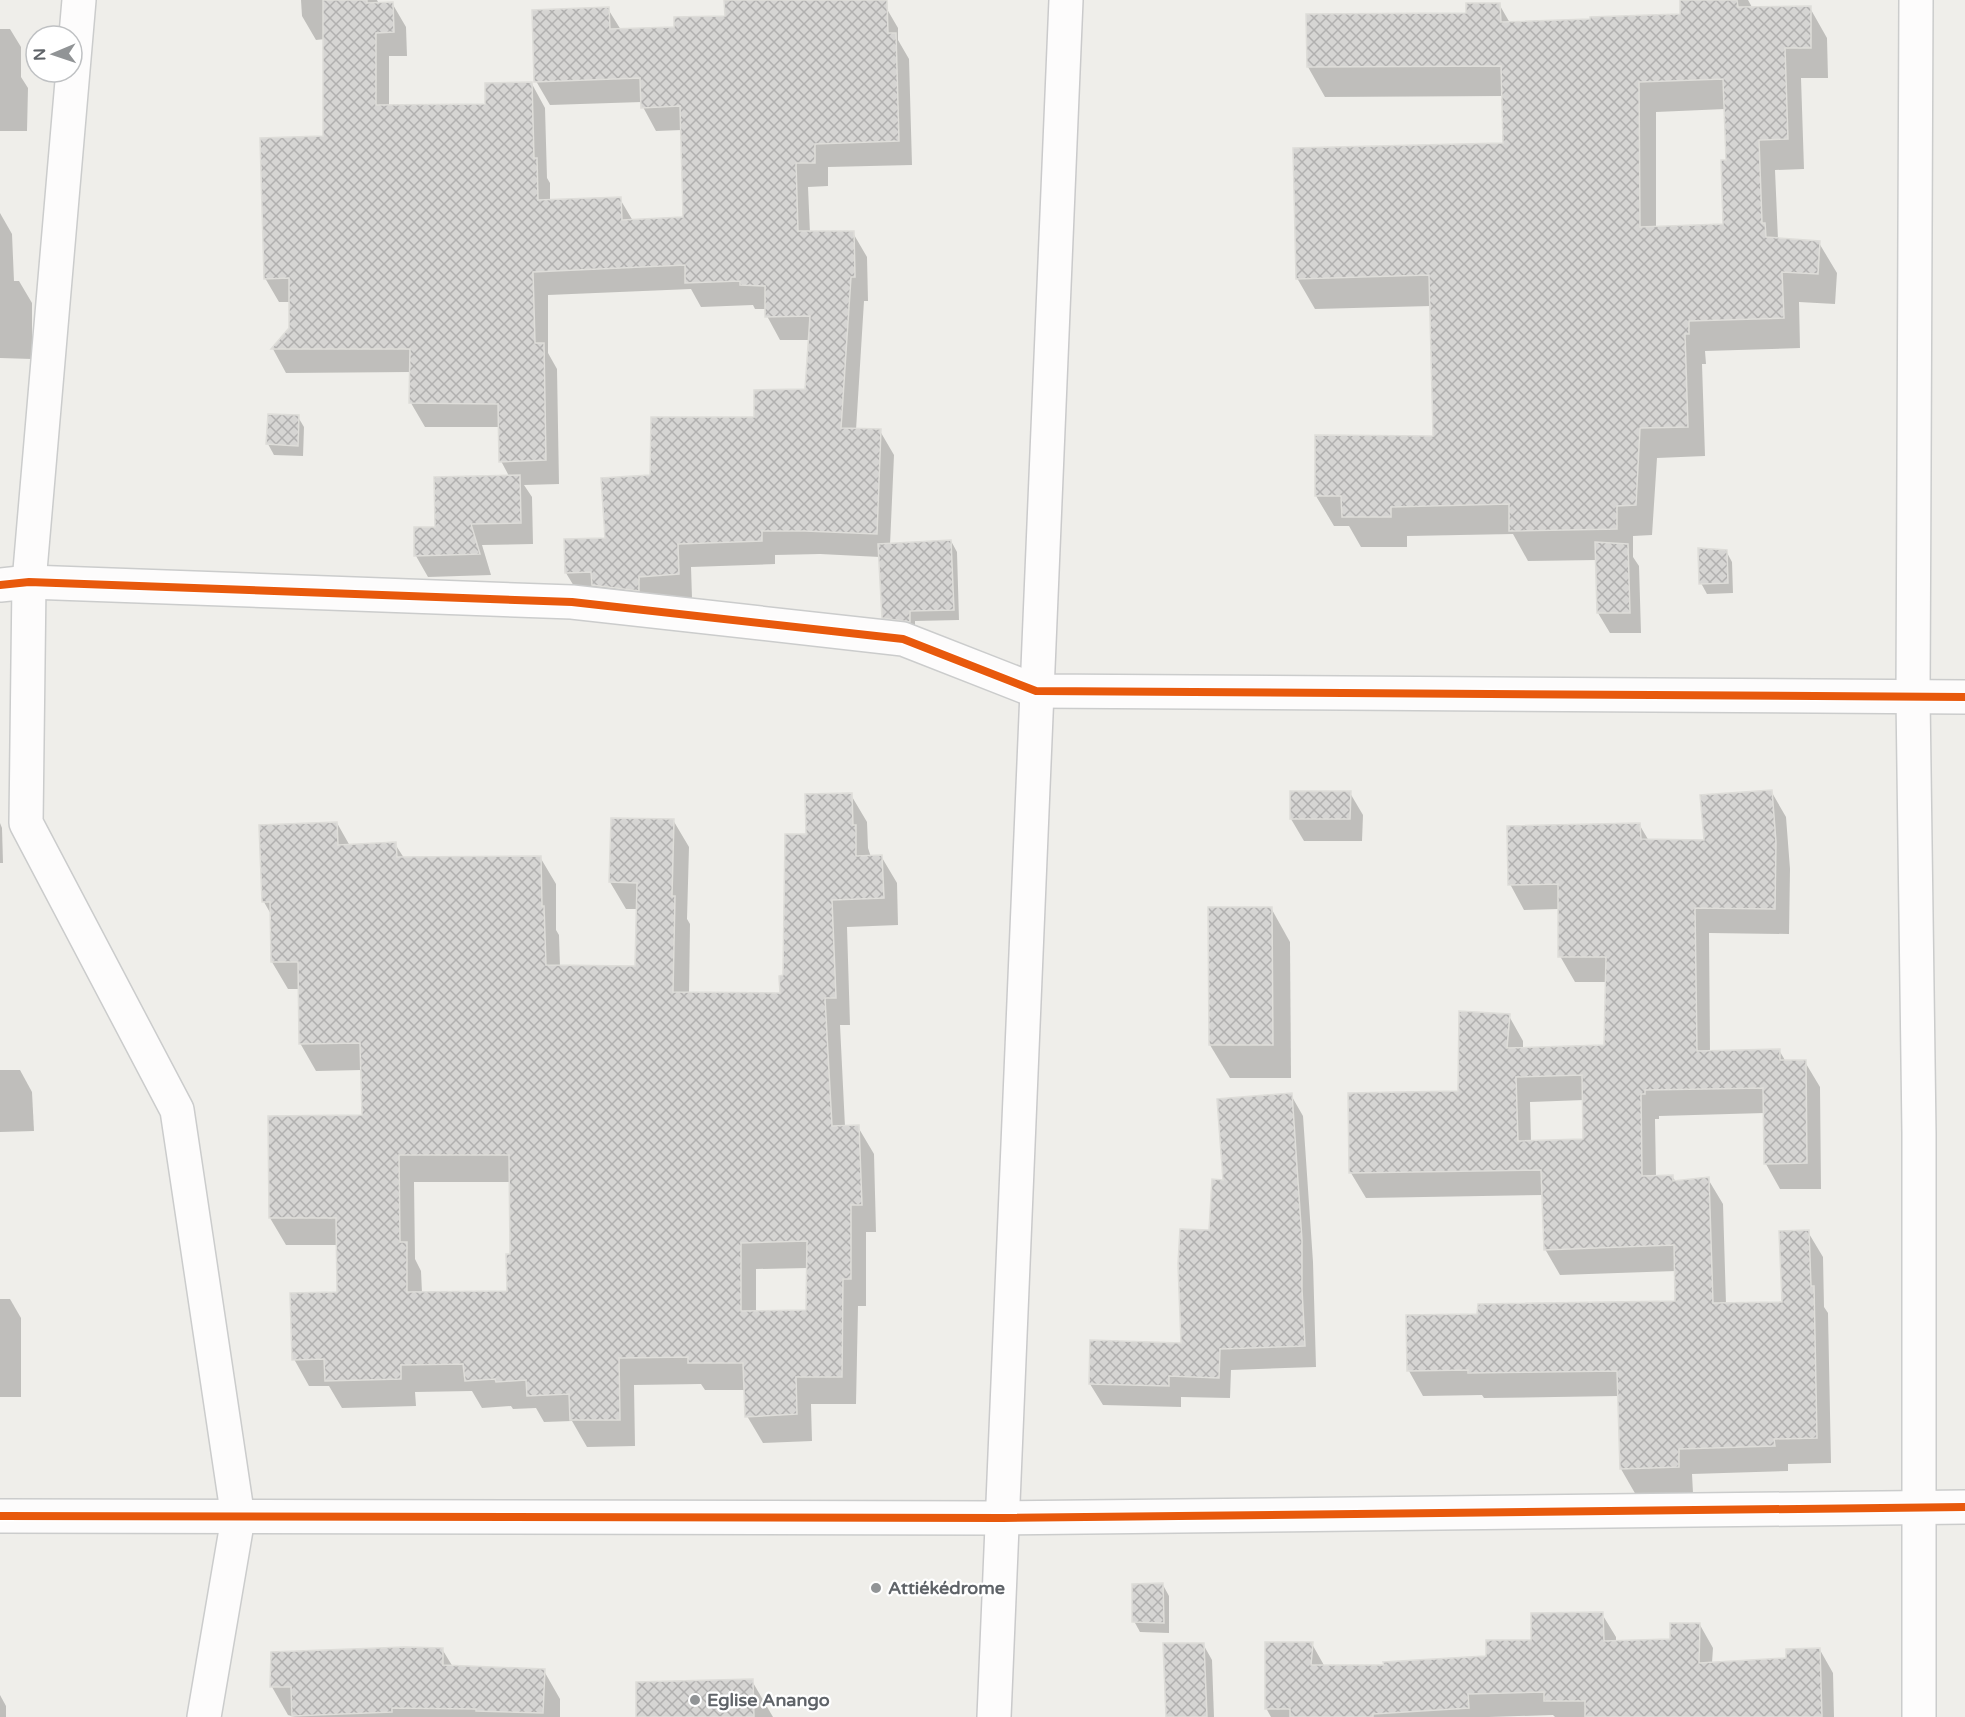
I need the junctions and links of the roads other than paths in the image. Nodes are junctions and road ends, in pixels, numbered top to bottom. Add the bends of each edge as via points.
1 (80, 0) edge
2 (1066, 0) edge
3 (1916, 0) edge
4 (15, 584) edge
5 (1036, 691) junction
6 (1965, 696) edge
7 (1912, 697) junction
8 (1919, 1507) junction
9 (1965, 1507) edge
10 (0, 1516) edge
11 (238, 1518) junction
12 (1003, 1518) junction
13 (204, 1717) edge
14 (994, 1717) edge
15 (1919, 1717) edge

1 - 4 street
2 - 5 street
3 - 7 street
4 - 5 street via 572,602 903,639
4 - 11 street via 26,823 177,1110
5 - 7 street
5 - 12 street
6 - 7 street
7 - 8 street via 1919,1133
8 - 9 street
8 - 12 street
8 - 15 street
10 - 11 street
11 - 12 street
11 - 13 street
12 - 14 street

